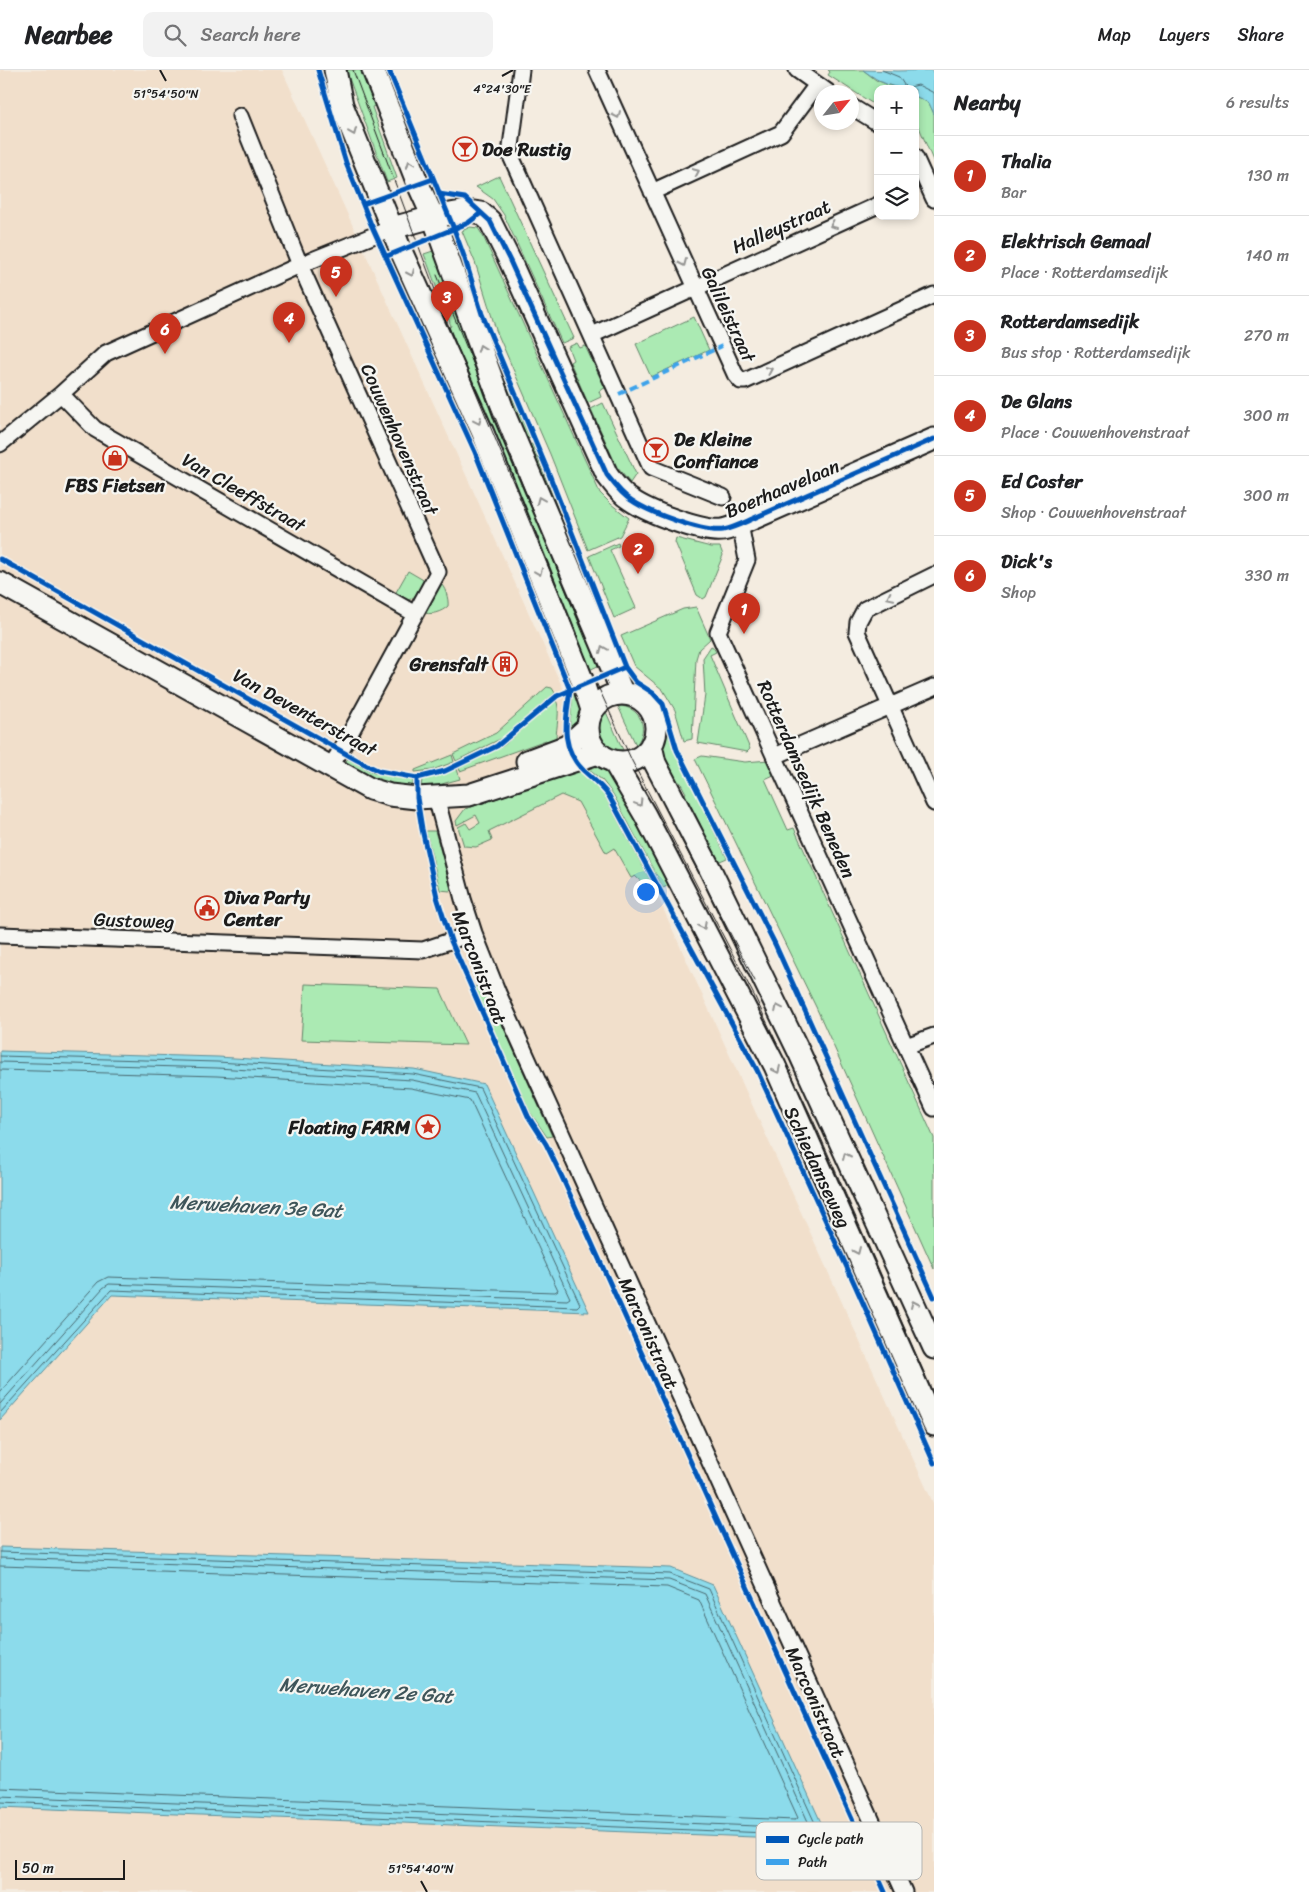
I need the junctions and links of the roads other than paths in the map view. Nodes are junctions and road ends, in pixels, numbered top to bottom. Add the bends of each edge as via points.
1 (335, 70) edge
2 (373, 70) edge
3 (521, 70) edge
4 (597, 70) edge
5 (797, 70) edge
6 (817, 85) edge
7 (814, 98) edge
8 (859, 111) edge
9 (240, 116) dead end
10 (874, 121) edge
11 (921, 185) edge
12 (652, 192) junction
13 (934, 199) edge
14 (874, 206) edge
15 (433, 217) junction
16 (392, 228) junction
17 (300, 265) junction
18 (694, 288) junction
19 (934, 295) edge
20 (592, 335) junction
21 (61, 394) junction
22 (934, 439) edge
23 (0, 444) edge
24 (723, 497) dead end
25 (740, 524) junction
26 (934, 575) edge
27 (0, 582) edge
28 (415, 614) junction
29 (934, 687) edge
30 (623, 694) junction
31 (890, 706) junction
32 (590, 719) junction
33 (651, 746) junction
34 (775, 756) junction
35 (606, 757) junction
36 (330, 767) junction
37 (436, 797) junction
38 (933, 798) edge
39 (474, 933) junction
40 (0, 935) edge
41 (934, 1036) edge
42 (906, 1046) junction
43 (934, 1108) edge
44 (934, 1348) edge
45 (934, 1425) edge
46 (872, 1822) edge
47 (899, 1880) edge
48 (904, 1892) edge

1 -> 16 main road via 342,105
15 -> 2 main road
3 - 20 street via 510,154
4 -> 12 street, Galileistraat
5 - 6 street
12 -> 7 street via 781,133
8 - 10 street
9 - 17 street, Couwenhovenstraat
11 - 13 street
12 -> 18 street, Galileistraat
14 -> 18 street, Halleystraat
15 - 16 main road, Boerhaavelaan
15 - 25 main road, Boerhaavelaan via 466,211 482,213 490,221 607,475 624,496 705,529 722,530
30 -> 15 main road via 506,418
16 - 17 street
16 -> 32 main road via 483,433 581,677
17 - 21 street via 106,353
17 - 28 street, Couwenhovenstraat via 438,572
18 -> 19 street, Galileistraat via 741,381
18 - 20 street, Halleystraat
20 - 24 street via 651,468
21 - 23 street
21 - 28 street, Van Cleeffstraat via 95,429
22 - 25 main road, Boerhaavelaan
25 - 34 street, Rotterdamsedijk Beneden via 747,560 718,632
26 -> 31 street via 865,609 858,622 857,632
27 - 36 main road, Van Deventerstraat
28 - 36 street, Couwenhovenstraat
29 - 31 street
30 - 32 main road via 606,698
30 - 33 main road via 640,699 652,712 656,729
31 - 34 street
31 - 38 street
32 - 35 main road via 588,737
32 - 37 main road, Van Deventerstraat via 567,746
33 - 35 main road via 639,758 623,762
44 -> 33 main road, Schiedamseweg via 799,1052 655,763
34 - 42 street, Rotterdamsedijk Beneden
35 - 37 main road, Van Deventerstraat via 469,794
35 -> 45 main road, Schiedamseweg via 645,814 775,1066
36 - 37 main road, Van Deventerstraat via 370,789 390,795
37 - 39 street, Marconistraat
39 - 40 street, Gustoweg via 423,950
39 - 46 street, Marconistraat via 556,1123
41 - 42 street
42 - 43 street, Rotterdamsedijk Beneden
47 - 48 street, Marconistraat

